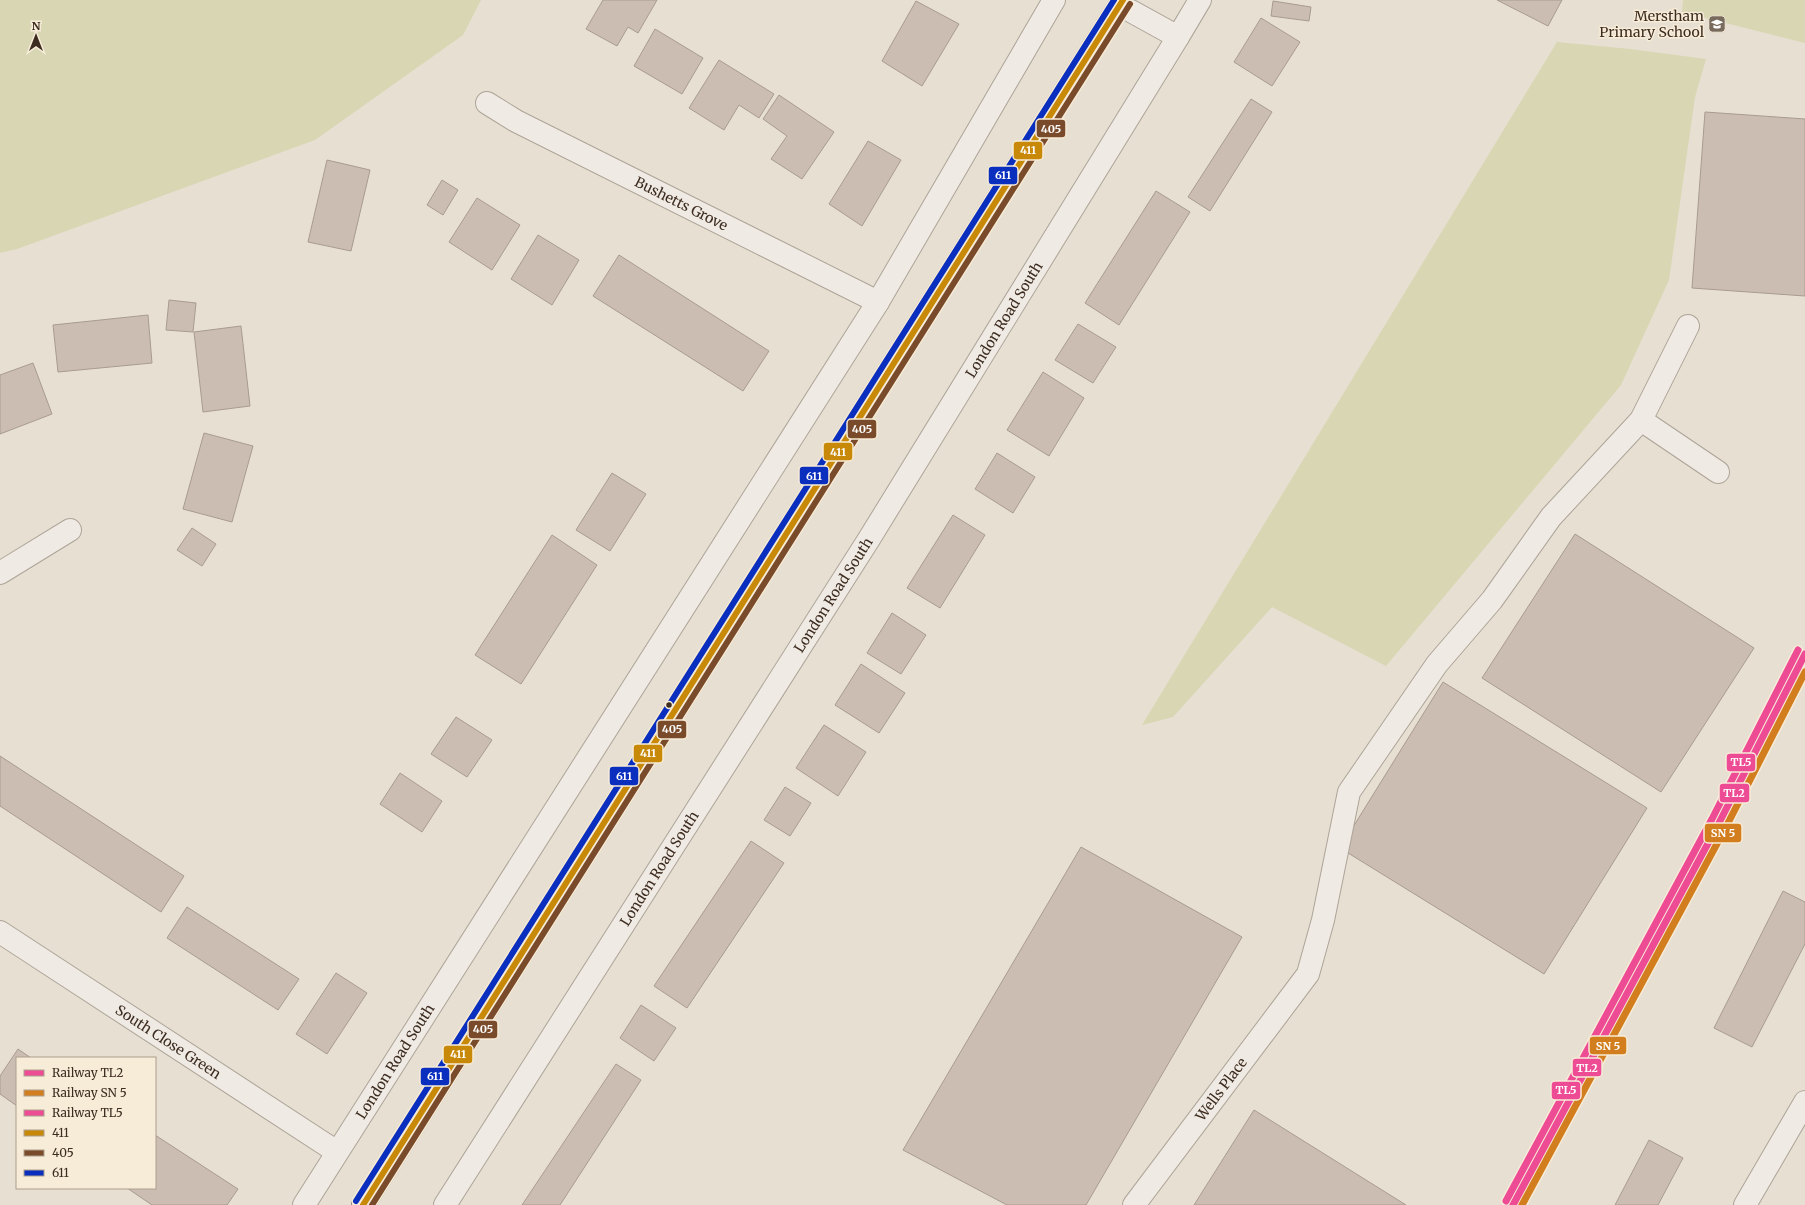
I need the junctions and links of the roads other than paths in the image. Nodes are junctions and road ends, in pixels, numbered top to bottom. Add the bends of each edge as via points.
1 (1054, 0) edge
2 (1200, 0) edge
3 (1121, 3) edge
4 (1178, 37) junction
5 (487, 103) dead end
6 (878, 302) junction
7 (1688, 326) dead end
8 (1641, 420) junction
9 (1718, 472) dead end
10 (70, 530) dead end
11 (0, 573) edge
12 (0, 932) edge
13 (1805, 1102) edge
14 (337, 1152) junction
15 (304, 1205) edge
16 (363, 1205) edge
17 (445, 1205) edge
18 (1134, 1205) edge
19 (1745, 1205) edge

1 - 6 street, London Road South
2 - 4 street, London Road South
3 - 4 street
3 - 16 main road
4 - 17 street, London Road South via 864,546
5 - 6 street, Bushetts Grove via 516,122
6 - 14 street, London Road South
7 - 8 street
8 - 9 street
8 - 18 street, Wells Place via 1551,517 1492,600 1437,664 1349,792 1323,920 1308,974
10 - 11 street
12 - 14 street, South Close Green
13 - 19 street
14 - 15 street, London Road South

